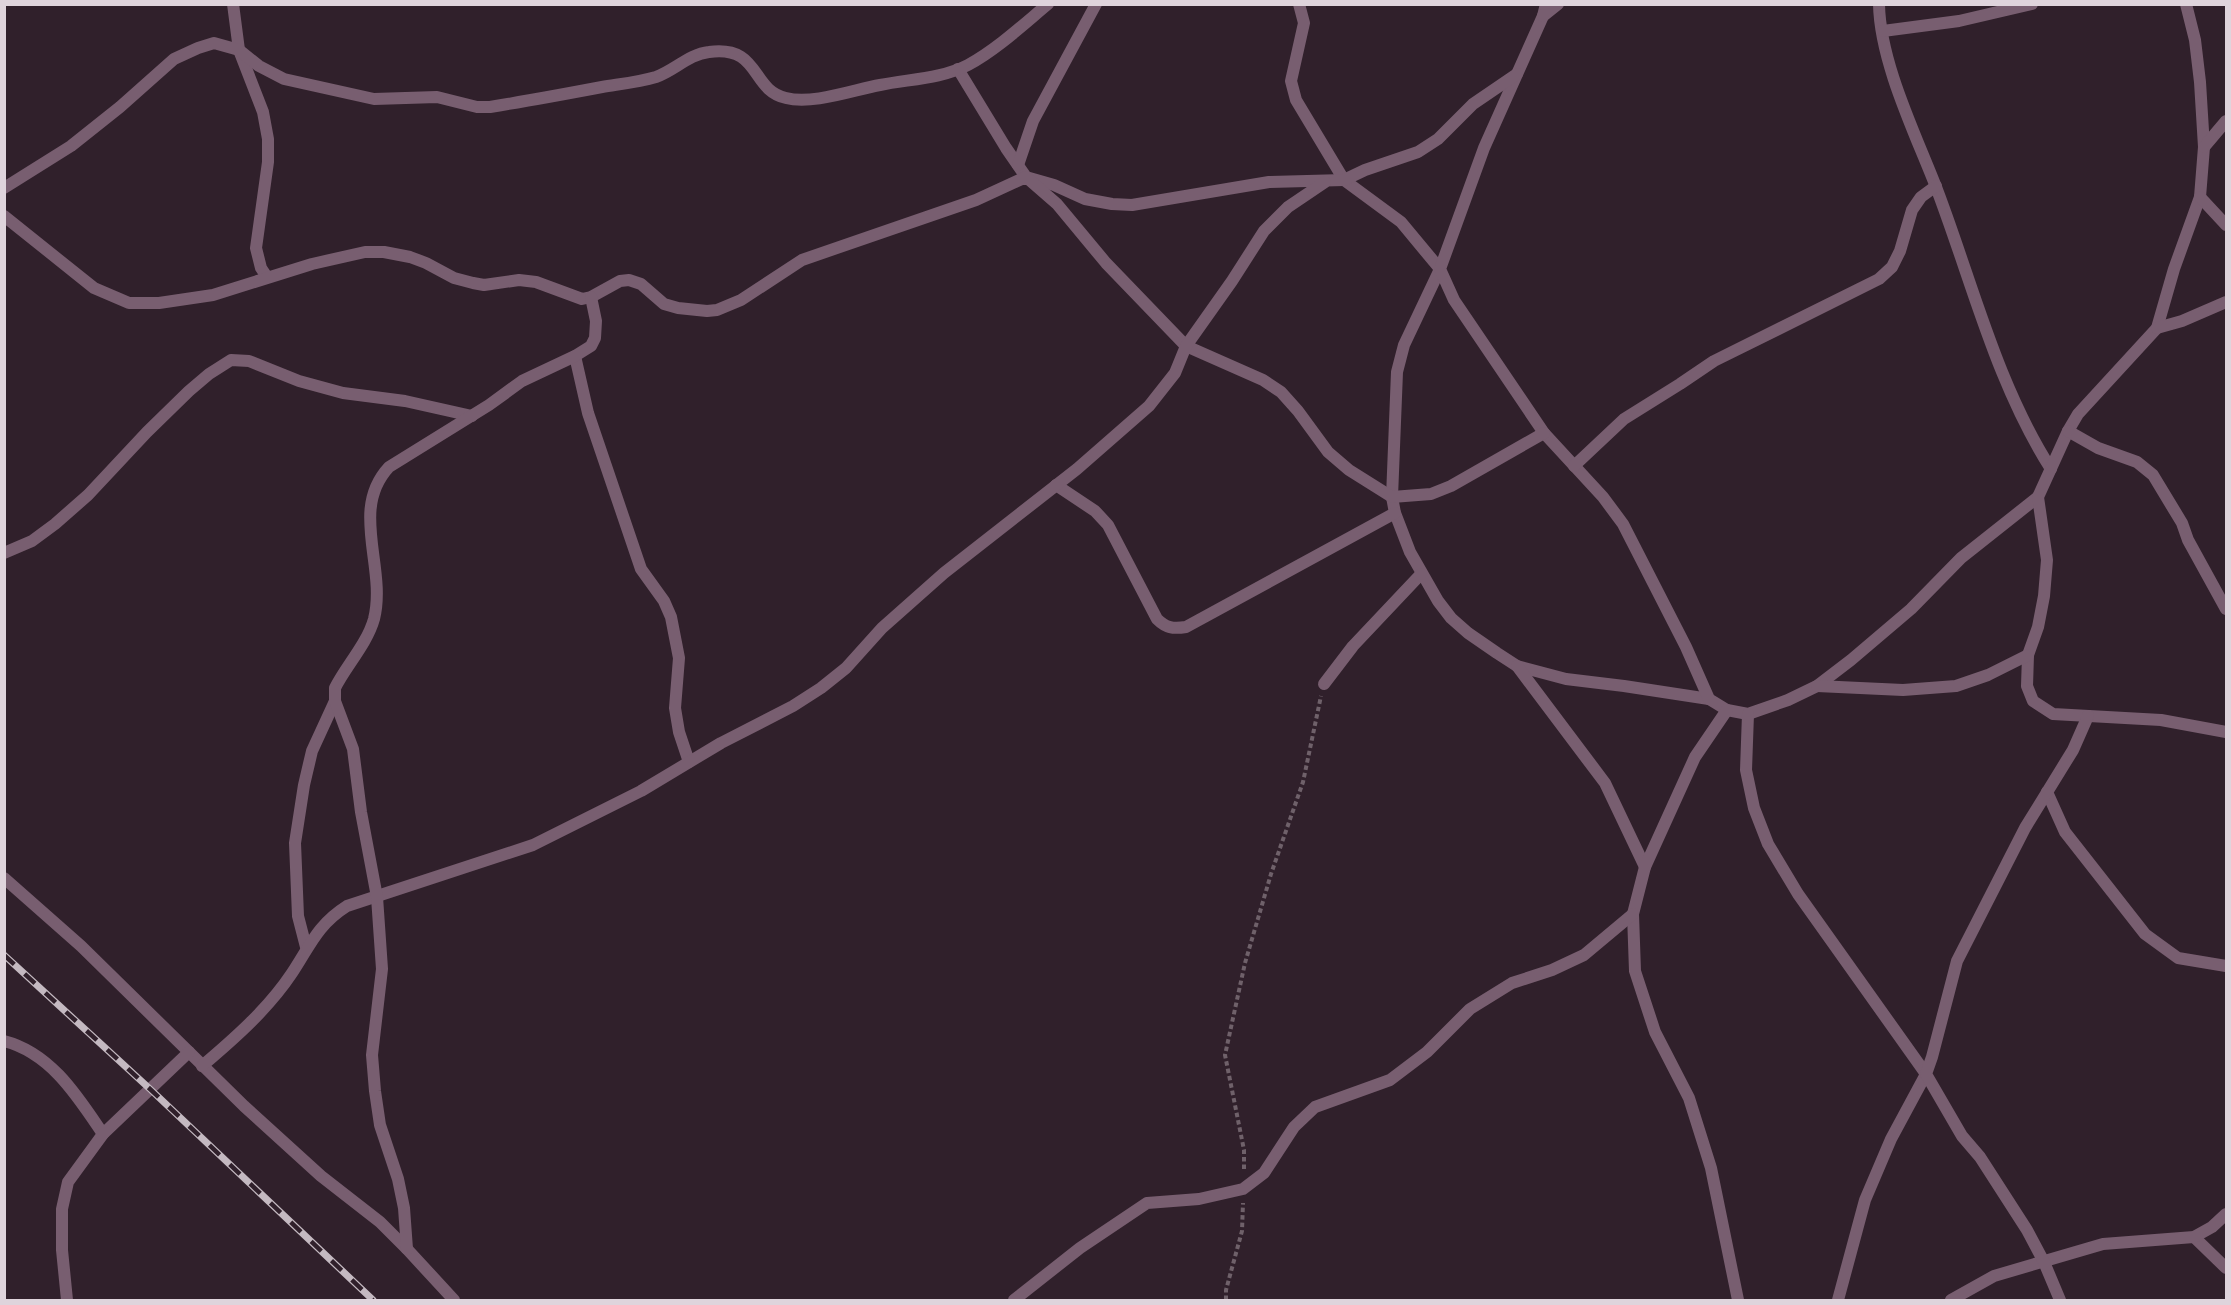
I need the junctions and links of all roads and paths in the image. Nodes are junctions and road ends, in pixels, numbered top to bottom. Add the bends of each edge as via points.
1 (233, 4) edge
2 (1048, 4) edge
3 (1096, 4) edge
4 (1299, 4) edge
5 (1558, 4) edge
6 (1879, 4) edge
7 (2032, 4) edge
8 (2186, 4) edge
9 (1545, 10) edge
10 (1883, 31) junction
11 (239, 50) junction
12 (958, 69) junction
13 (1518, 74) junction
14 (2226, 121) edge
15 (2204, 147) junction
16 (1018, 165) junction
17 (1026, 177) junction
18 (1344, 180) junction
19 (1325, 182) junction
20 (1936, 186) junction
21 (4, 188) edge
22 (2200, 197) junction
23 (4, 216) edge
24 (2226, 225) edge
25 (1440, 269) junction
26 (267, 277) junction
27 (591, 297) junction
28 (2226, 302) edge
29 (2157, 328) junction
30 (1186, 346) junction
31 (575, 356) junction
32 (472, 416) junction
33 (2068, 431) junction
34 (1544, 433) junction
35 (1574, 466) junction
36 (2051, 469) junction
37 (1056, 485) junction
38 (2038, 497) junction
39 (1392, 498) junction
40 (1395, 513) junction
41 (4, 553) edge
42 (1421, 574) junction
43 (2226, 609) edge
44 (2028, 655) junction
45 (1517, 666) junction
46 (1324, 684) joint
47 (1817, 686) junction
48 (1709, 699) junction
49 (335, 701) junction
50 (1726, 710) junction
51 (1748, 714) junction
52 (2088, 716) junction
53 (2226, 732) edge
54 (689, 762) junction
55 (2047, 792) junction
56 (1645, 867) junction
57 (4, 878) edge
58 (377, 897) junction
59 (1633, 914) junction
60 (306, 947) junction
61 (2226, 966) edge
62 (4, 1041) edge
63 (189, 1052) junction
64 (202, 1066) junction
65 (1926, 1074) junction
66 (104, 1134) junction
67 (1243, 1189) junction
68 (2226, 1214) edge
69 (2194, 1237) junction
70 (407, 1248) junction
71 (2044, 1262) junction
72 (2226, 1268) edge
73 (67, 1300) edge
74 (454, 1300) edge
75 (1014, 1300) edge
76 (1226, 1300) edge
77 (1737, 1300) edge
78 (1838, 1300) edge
79 (1951, 1300) edge
80 (2060, 1300) edge

1 - 11 street
2 - 12 street via 989,51
3 - 16 street via 1034,121
4 - 18 street via 1304,23 1293,67 1292,90
5 - 9 street
6 - 10 street
7 - 10 street via 1959,21
8 - 15 street via 2195,40
9 - 13 street
10 - 20 street via 1897,87
11 - 12 street via 284,79 374,99 436,97 483,107 657,76 709,52 730,51 742,57 766,87 786,99 845,94
11 - 21 street via 214,43 174,59 71,146
11 - 26 street via 263,112 268,139 256,248
12 - 16 street
13 - 18 street via 1473,104 1438,139 1418,152
13 - 25 street via 1484,148
14 - 15 street
15 - 22 street
16 - 17 street
17 - 19 street via 1085,199 1132,205 1269,182
17 - 27 street via 966,204 802,260 741,300 717,310 664,304 641,284 629,280
17 - 30 street via 1057,204 1106,264
18 - 19 street
18 - 25 street via 1401,222
19 - 30 street via 1288,207 1264,231
20 - 35 street via 1912,210 1900,251 1892,267 1879,279 1714,361 1624,419
20 - 36 street via 2005,379 2031,437
22 - 24 street
22 - 29 street
23 - 26 street via 94,288 129,303 159,303 213,294
25 - 34 street via 1454,300
25 - 39 street via 1404,345 1397,372
26 - 27 street via 365,252 384,252 410,257 473,283 536,282 582,299
27 - 31 street via 595,338 591,346
28 - 29 street
29 - 33 street via 2078,414
30 - 37 street via 1175,373 1149,406
30 - 39 street via 1281,392 1328,452
31 - 32 street via 522,381
31 - 54 street via 588,413 641,569 671,617 678,658 675,708
32 - 41 street via 405,401 343,393 249,361 231,360 189,392 56,524 32,541
32 - 49 street via 389,467 379,478 370,500 369,518 377,600 373,621 335,688
33 - 36 street
33 - 43 street via 2098,448 2137,462 2153,475
34 - 35 street
34 - 39 street via 1451,486 1431,494
35 - 48 street via 1623,524
36 - 38 street
37 - 40 street via 1095,511 1108,525 1157,619 1165,627 1177,628 1195,622
37 - 54 street via 944,573 821,688
38 - 44 street via 2047,560 2038,627
38 - 47 street via 1961,558 1911,609
39 - 40 street
40 - 42 street
42 - 45 street via 1451,618
42 - 46 street via 1353,646
44 - 47 street via 1956,686 1903,690
44 - 52 street via 2027,686 2033,701 2053,714
45 - 48 street via 1566,679
45 - 56 street via 1605,783
46 - 67 path via 1303,782 1245,963 1225,1054 1244,1150
47 - 51 street
48 - 50 street
49 - 58 street via 353,750 360,812
49 - 60 street via 312,751 295,843 298,916
50 - 51 street
50 - 56 street via 1695,757
51 - 65 street via 1746,770 1754,808 1768,844 1805,904
52 - 53 street via 2161,720
52 - 55 street
54 - 58 street via 533,846
55 - 61 street via 2065,832 2145,934 2178,958
55 - 65 street via 1957,961
56 - 59 street
57 - 63 street via 81,946
58 - 60 street via 347,906 331,916
58 - 70 street via 382,969 372,1055 375,1091 380,1125 404,1208
59 - 67 street via 1584,955 1512,983 1470,1009 1427,1052 1390,1080 1315,1107 1294,1126 1264,1173
59 - 77 street via 1635,971 1655,1032 1689,1098 1712,1168
60 - 64 street via 292,973 261,1012
62 - 66 street via 49,1064
63 - 64 street
63 - 66 street
64 - 70 street via 321,1176
65 - 71 street
65 - 78 street via 1891,1138 1865,1200
66 - 73 street via 68,1182 62,1209
67 - 75 street via 1199,1199 1147,1203 1080,1248
67 - 76 path via 1242,1231
68 - 69 street
69 - 71 street via 2103,1244
69 - 72 street
70 - 74 street
71 - 79 street via 1994,1276
71 - 80 street

